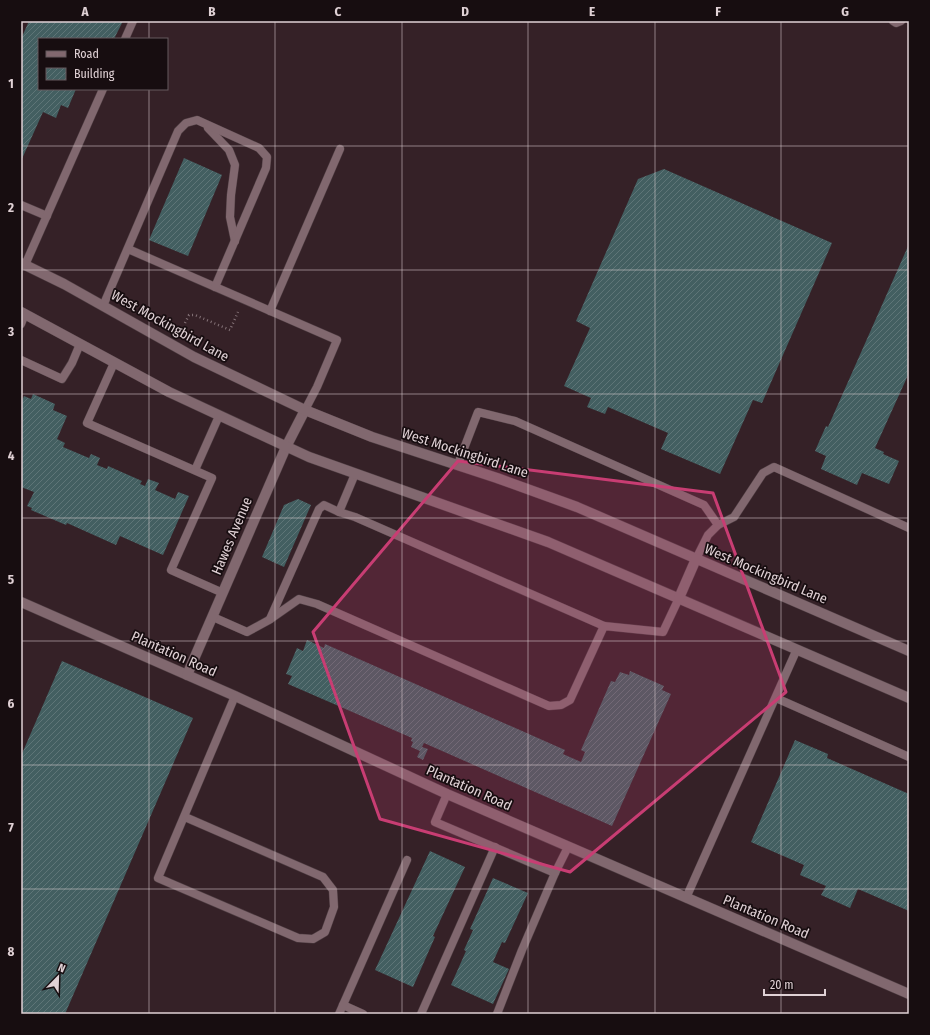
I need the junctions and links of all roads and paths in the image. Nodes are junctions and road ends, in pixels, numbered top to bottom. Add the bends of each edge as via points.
1 (133, 21) edge
2 (893, 21) edge
3 (901, 21) edge
4 (125, 38) edge
5 (103, 90) edge
6 (204, 124) junction
7 (340, 149) dead end
8 (21, 204) edge
9 (47, 216) junction
10 (235, 240) junction
11 (128, 249) junction
12 (23, 264) edge
13 (215, 287) junction
14 (103, 306) junction
15 (239, 311) dead end
16 (270, 311) junction
17 (22, 317) edge
18 (185, 323) dead end
19 (80, 344) junction
20 (21, 360) edge
21 (114, 363) junction
22 (306, 410) junction
23 (219, 416) junction
24 (286, 447) junction
25 (458, 464) junction
26 (194, 470) junction
27 (355, 474) junction
28 (339, 512) junction
29 (718, 525) junction
30 (909, 528) edge
31 (696, 559) junction
32 (223, 593) junction
33 (679, 598) junction
34 (21, 602) edge
35 (213, 617) junction
36 (269, 620) junction
37 (604, 626) junction
38 (797, 649) junction
39 (909, 651) edge
40 (187, 675) junction
41 (235, 696) junction
42 (776, 698) junction
43 (909, 698) edge
44 (909, 757) edge
45 (447, 794) junction
46 (185, 817) junction
47 (495, 846) junction
48 (568, 847) junction
49 (407, 860) dead end
50 (555, 873) junction
51 (686, 898) junction
52 (909, 994) edge
53 (343, 1005) junction
54 (339, 1014) edge
55 (363, 1014) edge
56 (421, 1014) edge
57 (497, 1014) edge

1 - 4 lane
2 - 3 lane
5 - 9 lane
6 - 10 lane via 229,150 235,165 230,217
6 - 10 lane via 259,148 267,157 266,168
6 - 11 lane via 196,120 186,123 178,131
7 - 16 lane
8 - 9 lane
9 - 12 lane
10 - 13 lane
11 - 13 lane
11 - 14 lane
12 - 14 main road, West Mockingbird Lane
13 - 16 lane
14 - 22 main road, West Mockingbird Lane via 194,357
15 - 18 path via 230,330 195,315 189,315
16 - 22 lane via 337,340
17 - 19 main road
19 - 20 lane via 62,378
19 - 21 main road
21 - 23 main road
21 - 26 lane via 86,423
22 - 24 main road, Hawes Avenue
22 - 25 main road, West Mockingbird Lane via 379,439
23 - 24 main road
23 - 26 lane
24 - 27 main road
24 - 32 main road, Hawes Avenue
25 - 29 lane via 478,412 515,421 704,505
25 - 31 main road, West Mockingbird Lane via 577,507
26 - 32 lane via 212,478 171,570
27 - 28 lane
27 - 33 main road via 548,542
28 - 36 lane via 324,505 319,509
28 - 37 lane
29 - 30 lane via 734,517 763,473 774,467
29 - 31 lane via 708,535
31 - 33 main road
31 - 39 main road, West Mockingbird Lane
32 - 35 main road, Hawes Avenue
33 - 37 lane via 663,632
33 - 38 main road
34 - 40 main road, Plantation Road
35 - 36 lane via 247,632
35 - 40 main road, Hawes Avenue
36 - 37 lane via 299,599 317,604 549,706 561,705 570,700
38 - 42 lane
38 - 43 main road
40 - 41 main road, Plantation Road
41 - 45 main road, Plantation Road
41 - 46 lane
42 - 44 lane
42 - 51 lane
45 - 47 lane via 435,822
45 - 48 main road, Plantation Road
46 - 46 lane via 158,878 298,938 313,938 325,932 334,907 333,890 323,877
47 - 50 lane
47 - 56 lane
48 - 50 lane
48 - 51 main road, Plantation Road
49 - 53 lane
50 - 57 lane
51 - 52 main road, Plantation Road
53 - 54 lane
53 - 55 lane

